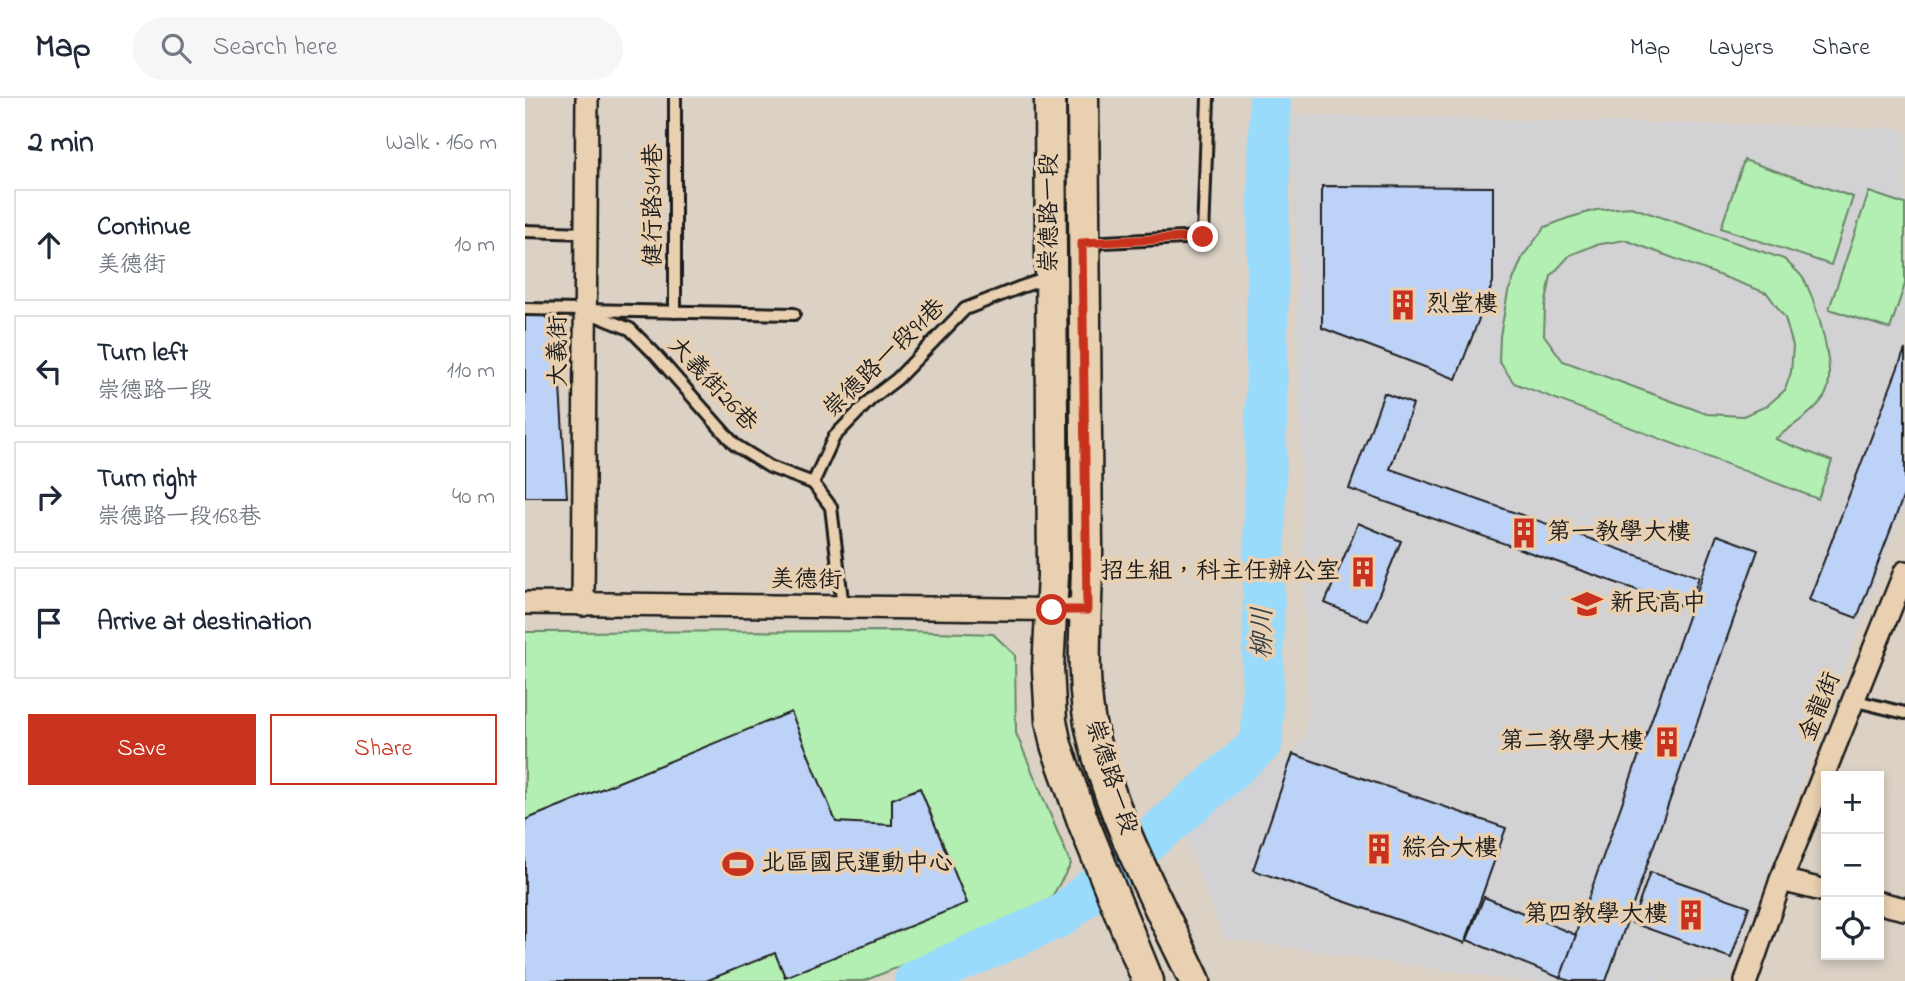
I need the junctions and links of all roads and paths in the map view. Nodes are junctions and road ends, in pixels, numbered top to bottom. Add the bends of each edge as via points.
1 (587, 98) edge
2 (675, 98) edge
3 (1050, 98) edge
4 (1083, 98) edge
5 (1207, 98) edge
6 (525, 231) edge
7 (586, 233) junction
8 (1082, 243) junction
9 (1051, 277) junction
10 (525, 309) edge
11 (585, 311) junction
12 (675, 312) junction
13 (794, 314) dead end
14 (813, 483) junction
15 (1905, 572) edge
16 (525, 603) edge
17 (583, 605) junction
18 (843, 608) junction
19 (1052, 610) junction
20 (1087, 610) junction
21 (1852, 700) junction
22 (1905, 713) edge
23 (1781, 880) junction
24 (1821, 890) edge
25 (1884, 904) edge
26 (1905, 909) edge
27 (1148, 981) edge
28 (1195, 981) edge
29 (1746, 981) edge

1 - 7 street, 大義街
2 - 12 lane, 健行路341巷
3 - 9 main road, 崇德路一段
4 - 8 main road, 崇德路一段
5 - 8 lane via 1203,237
6 - 7 lane
7 - 11 street, 大義街
8 - 20 main road, 崇德路一段
9 - 14 lane, 崇德路一段91巷 via 965,309 834,437
9 - 19 main road, 崇德路一段
10 - 11 lane
11 - 12 lane
11 - 14 lane, 大義街26巷 via 630,328 735,445 770,467
11 - 17 street, 大義街
12 - 13 lane
14 - 18 lane via 831,507
15 - 21 street, 金龍街
16 - 17 street, 美德街
17 - 18 street, 美德街
18 - 19 street, 美德街
19 - 20 street, 美德街
19 - 27 main road, 崇德路一段 via 1048,669 1056,745
20 - 28 main road, 崇德路一段 via 1088,714 1093,738 1111,796
21 - 22 lane
21 - 23 street, 金龍街
23 - 24 street
23 - 29 street, 金龍街
25 - 26 street

